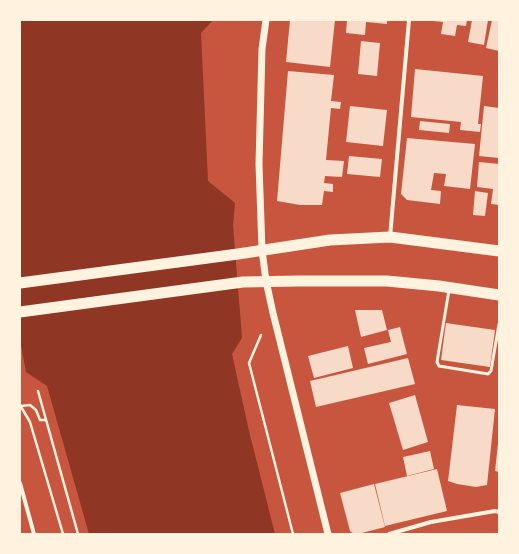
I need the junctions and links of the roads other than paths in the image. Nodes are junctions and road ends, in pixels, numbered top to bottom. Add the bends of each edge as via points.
1 (266, 20) edge
2 (409, 20) edge
3 (390, 237) junction
4 (262, 250) junction
5 (499, 251) edge
6 (266, 281) junction
7 (20, 283) edge
8 (450, 288) junction
9 (499, 295) edge
10 (20, 312) edge
11 (499, 324) edge
12 (20, 483) edge
13 (499, 512) edge
14 (34, 534) edge
15 (328, 534) edge
16 (389, 534) edge

1 - 4 street via 262,48 259,156
2 - 3 street
3 - 4 highway via 330,240
3 - 5 highway
4 - 6 street
4 - 7 highway
6 - 8 highway via 387,281
6 - 10 highway
6 - 15 street
8 - 9 highway
8 - 11 lane via 437,362 439,366 488,374 491,371
12 - 14 street
13 - 16 street via 430,522

